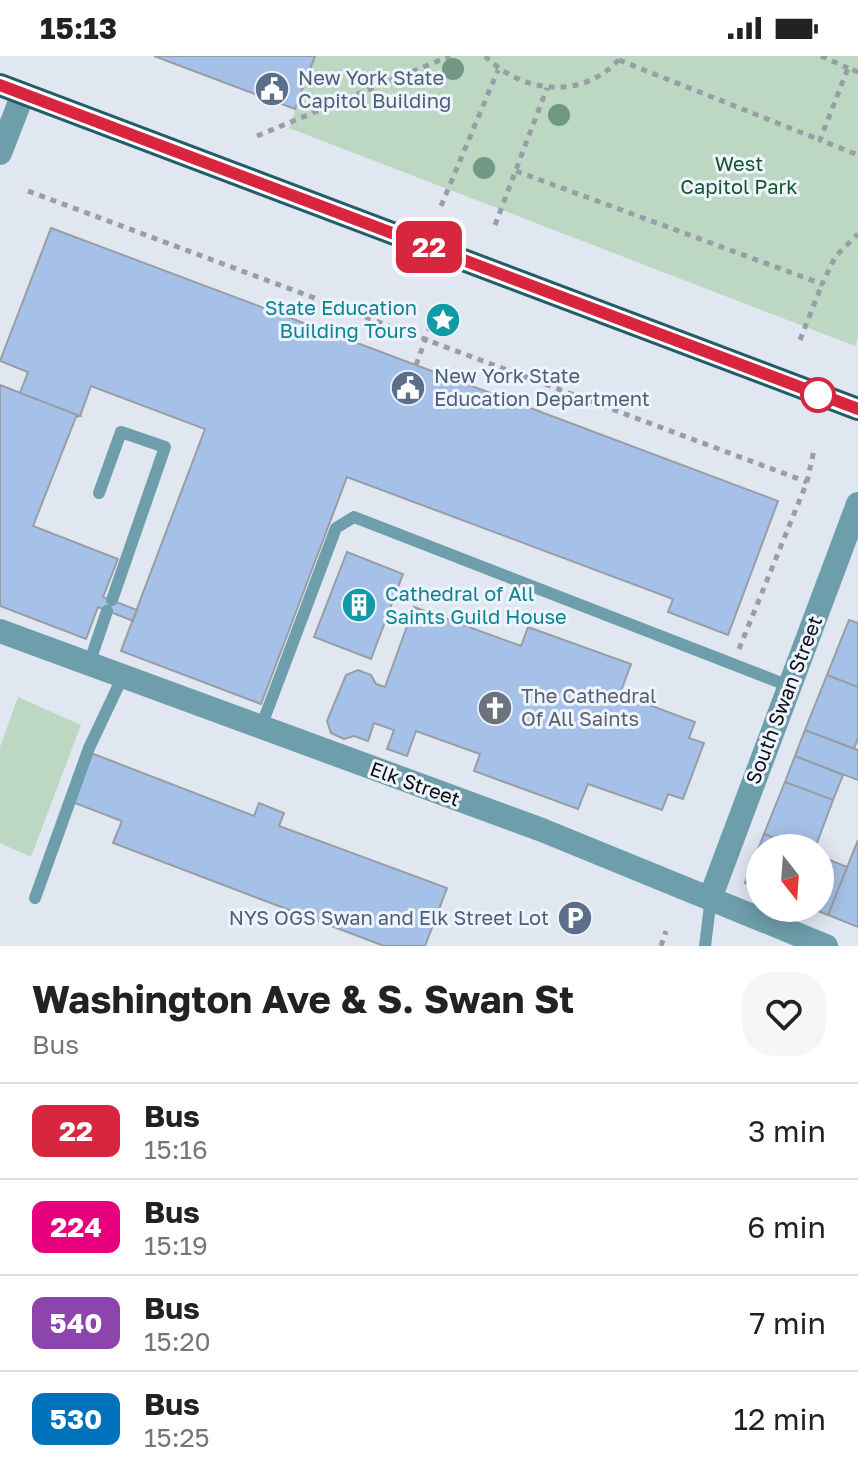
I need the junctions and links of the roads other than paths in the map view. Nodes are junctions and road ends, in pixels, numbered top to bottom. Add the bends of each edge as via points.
1 (0, 85) edge
2 (23, 94) junction
3 (0, 153) edge
4 (858, 409) edge
5 (99, 493) dead end
6 (858, 504) edge
7 (0, 631) edge
8 (89, 664) junction
9 (123, 676) junction
10 (789, 686) junction
11 (261, 727) junction
12 (711, 896) junction
13 (35, 898) dead end
14 (705, 946) edge
15 (826, 946) edge

1 - 2 main road
2 - 3 street
2 - 4 main road
5 - 8 lane via 121,432 165,447
6 - 10 street, South Swan Street
7 - 8 street, Elk Street
8 - 9 street, Elk Street
9 - 11 street, Elk Street
9 - 13 lane via 89,748
10 - 11 lane via 354,517 336,528
10 - 12 street, South Swan Street
11 - 12 street, Elk Street
12 - 14 lane
12 - 15 street, Elk Street

